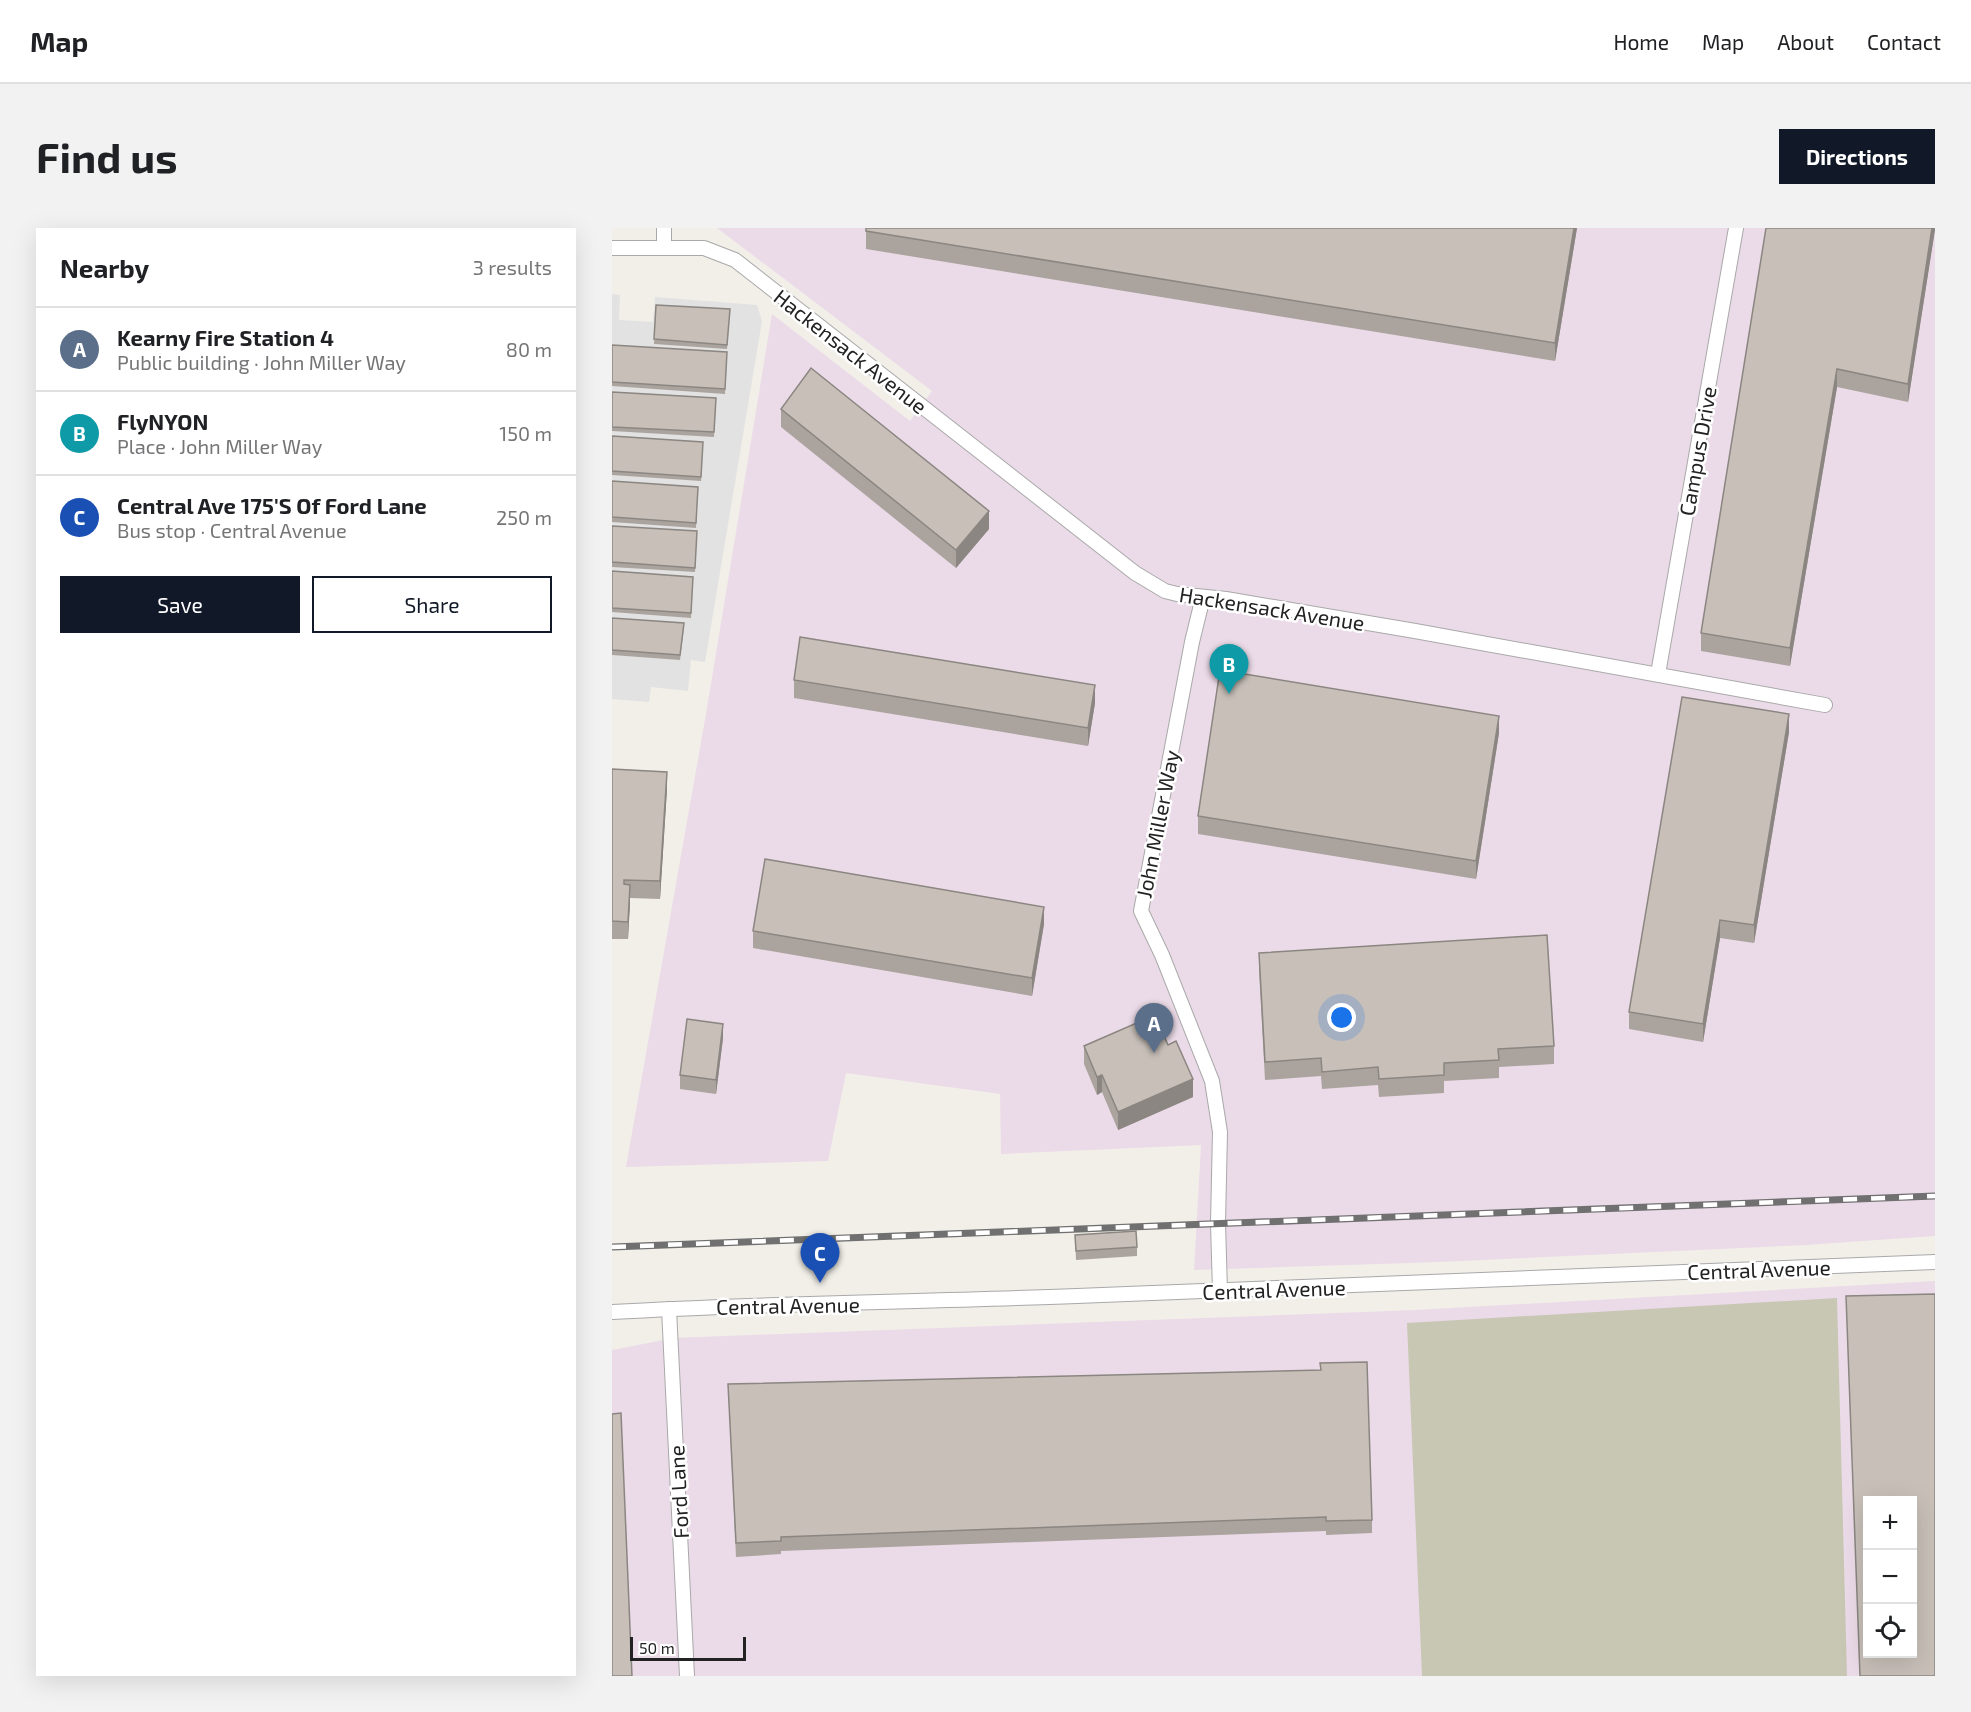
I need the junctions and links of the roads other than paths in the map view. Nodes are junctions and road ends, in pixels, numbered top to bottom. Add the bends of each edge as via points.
1 (664, 228) edge
2 (1736, 228) edge
3 (664, 246) junction
4 (612, 248) edge
5 (1203, 597) junction
6 (1658, 674) junction
7 (1825, 705) dead end
8 (1935, 1262) edge
9 (1220, 1291) junction
10 (669, 1309) junction
11 (612, 1312) edge
12 (687, 1676) edge

1 - 3 street
2 - 6 street, Campus Drive
3 - 4 street, Hackensack Avenue
3 - 5 street, Hackensack Avenue via 704,248 735,260 1135,573 1165,591
5 - 6 street, Hackensack Avenue
5 - 9 street, John Miller Way via 1141,911 1212,1081 1220,1132
6 - 7 street, Hackensack Avenue
8 - 9 street, Central Avenue
9 - 10 street, Central Avenue
10 - 11 street, Central Avenue
10 - 12 street, Ford Lane

